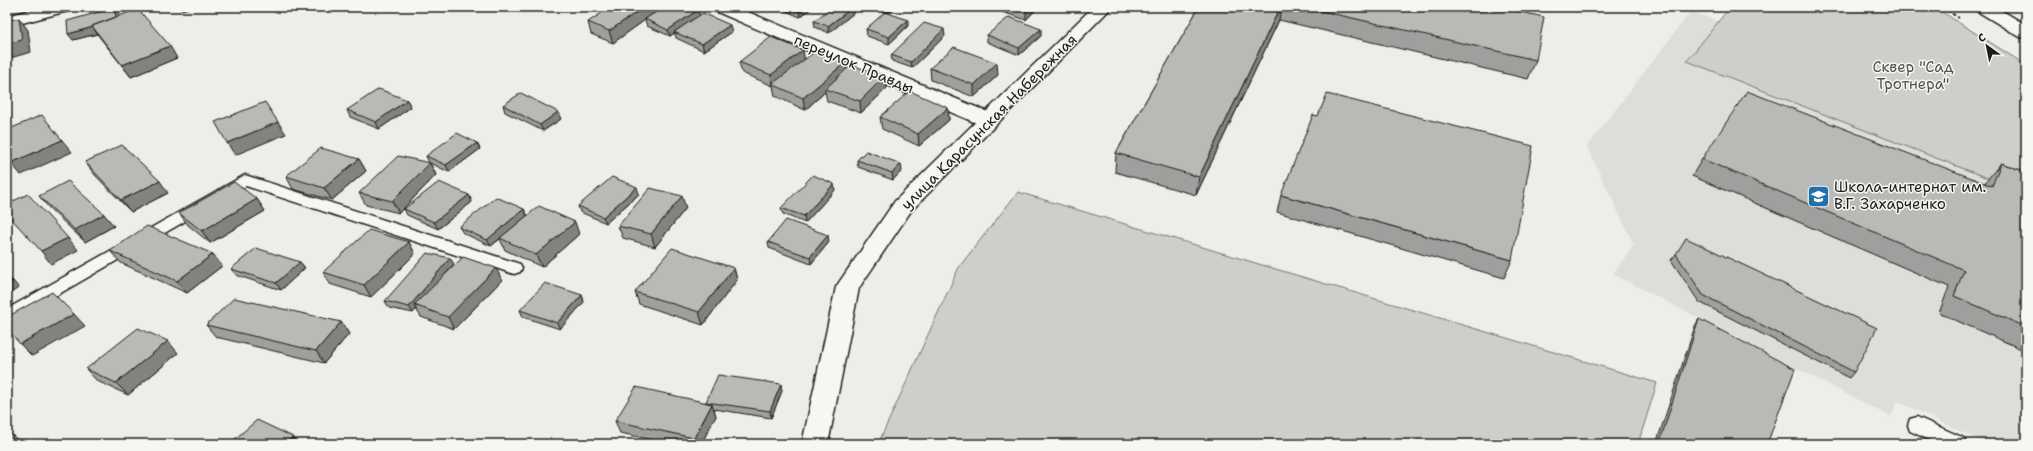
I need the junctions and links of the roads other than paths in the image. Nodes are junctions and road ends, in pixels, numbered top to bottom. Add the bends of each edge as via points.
1 (62, 7) edge
2 (721, 7) edge
3 (1103, 7) edge
4 (1983, 7) edge
5 (7, 22) edge
6 (2026, 33) edge
7 (988, 120) junction
8 (514, 268) dead end
9 (7, 317) edge
10 (1917, 425) dead end
11 (815, 444) edge
12 (1957, 444) edge

1 - 5 street
2 - 7 street, переулок Правды
3 - 7 street, улица Карасунская Набережная
4 - 6 street
7 - 11 street, улица Карасунская Набережная via 903,206 848,287
8 - 9 lane via 245,180
10 - 12 lane

